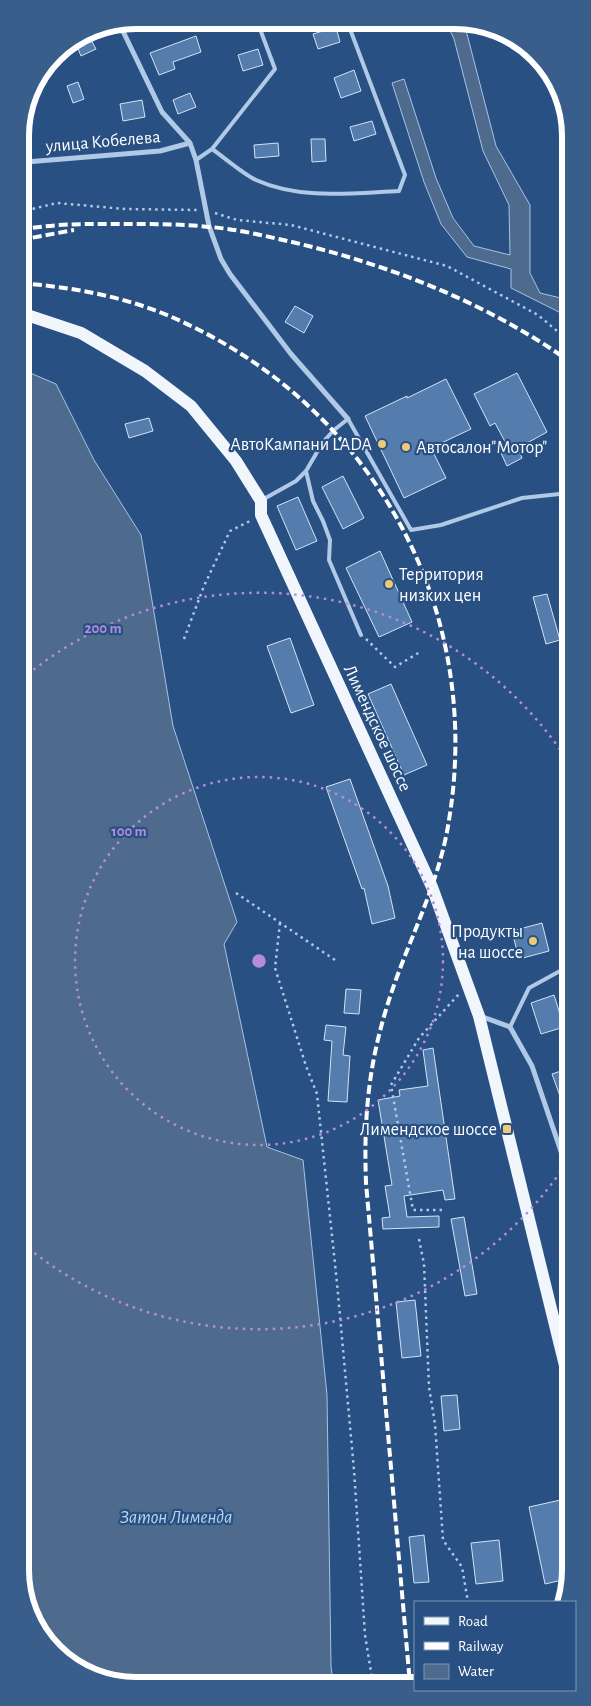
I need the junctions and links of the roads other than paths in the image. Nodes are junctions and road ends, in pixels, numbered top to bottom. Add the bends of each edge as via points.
1 (260, 29) edge
2 (350, 29) edge
3 (122, 30) edge
4 (190, 143) junction
5 (212, 149) junction
6 (196, 160) junction
7 (29, 162) edge
8 (29, 316) edge
9 (348, 419) junction
10 (306, 471) junction
11 (562, 494) edge
12 (260, 501) junction
13 (362, 635) road end
14 (562, 970) edge
15 (479, 1016) junction
16 (510, 1027) junction
17 (562, 1154) edge
18 (562, 1357) edge

1 - 5 lane via 275,69
2 - 5 lane via 405,175 400,191 297,192 255,179
3 - 4 street via 162,112
4 - 6 street
4 - 7 street, улица Кобелева via 160,152
5 - 6 lane
6 - 9 street via 214,242 221,259 291,354
8 - 12 main road via 82,333 145,371 191,406 236,461
9 - 10 lane via 323,442
9 - 11 lane via 411,530 441,525 522,498
10 - 12 lane via 296,481
10 - 13 lane via 313,500 330,540 329,560
12 - 15 main road, Лимендское шоссе via 260,515 432,887
14 - 16 lane via 529,988
15 - 16 street
15 - 18 main road, Лимендское шоссе
16 - 17 street via 532,1066

